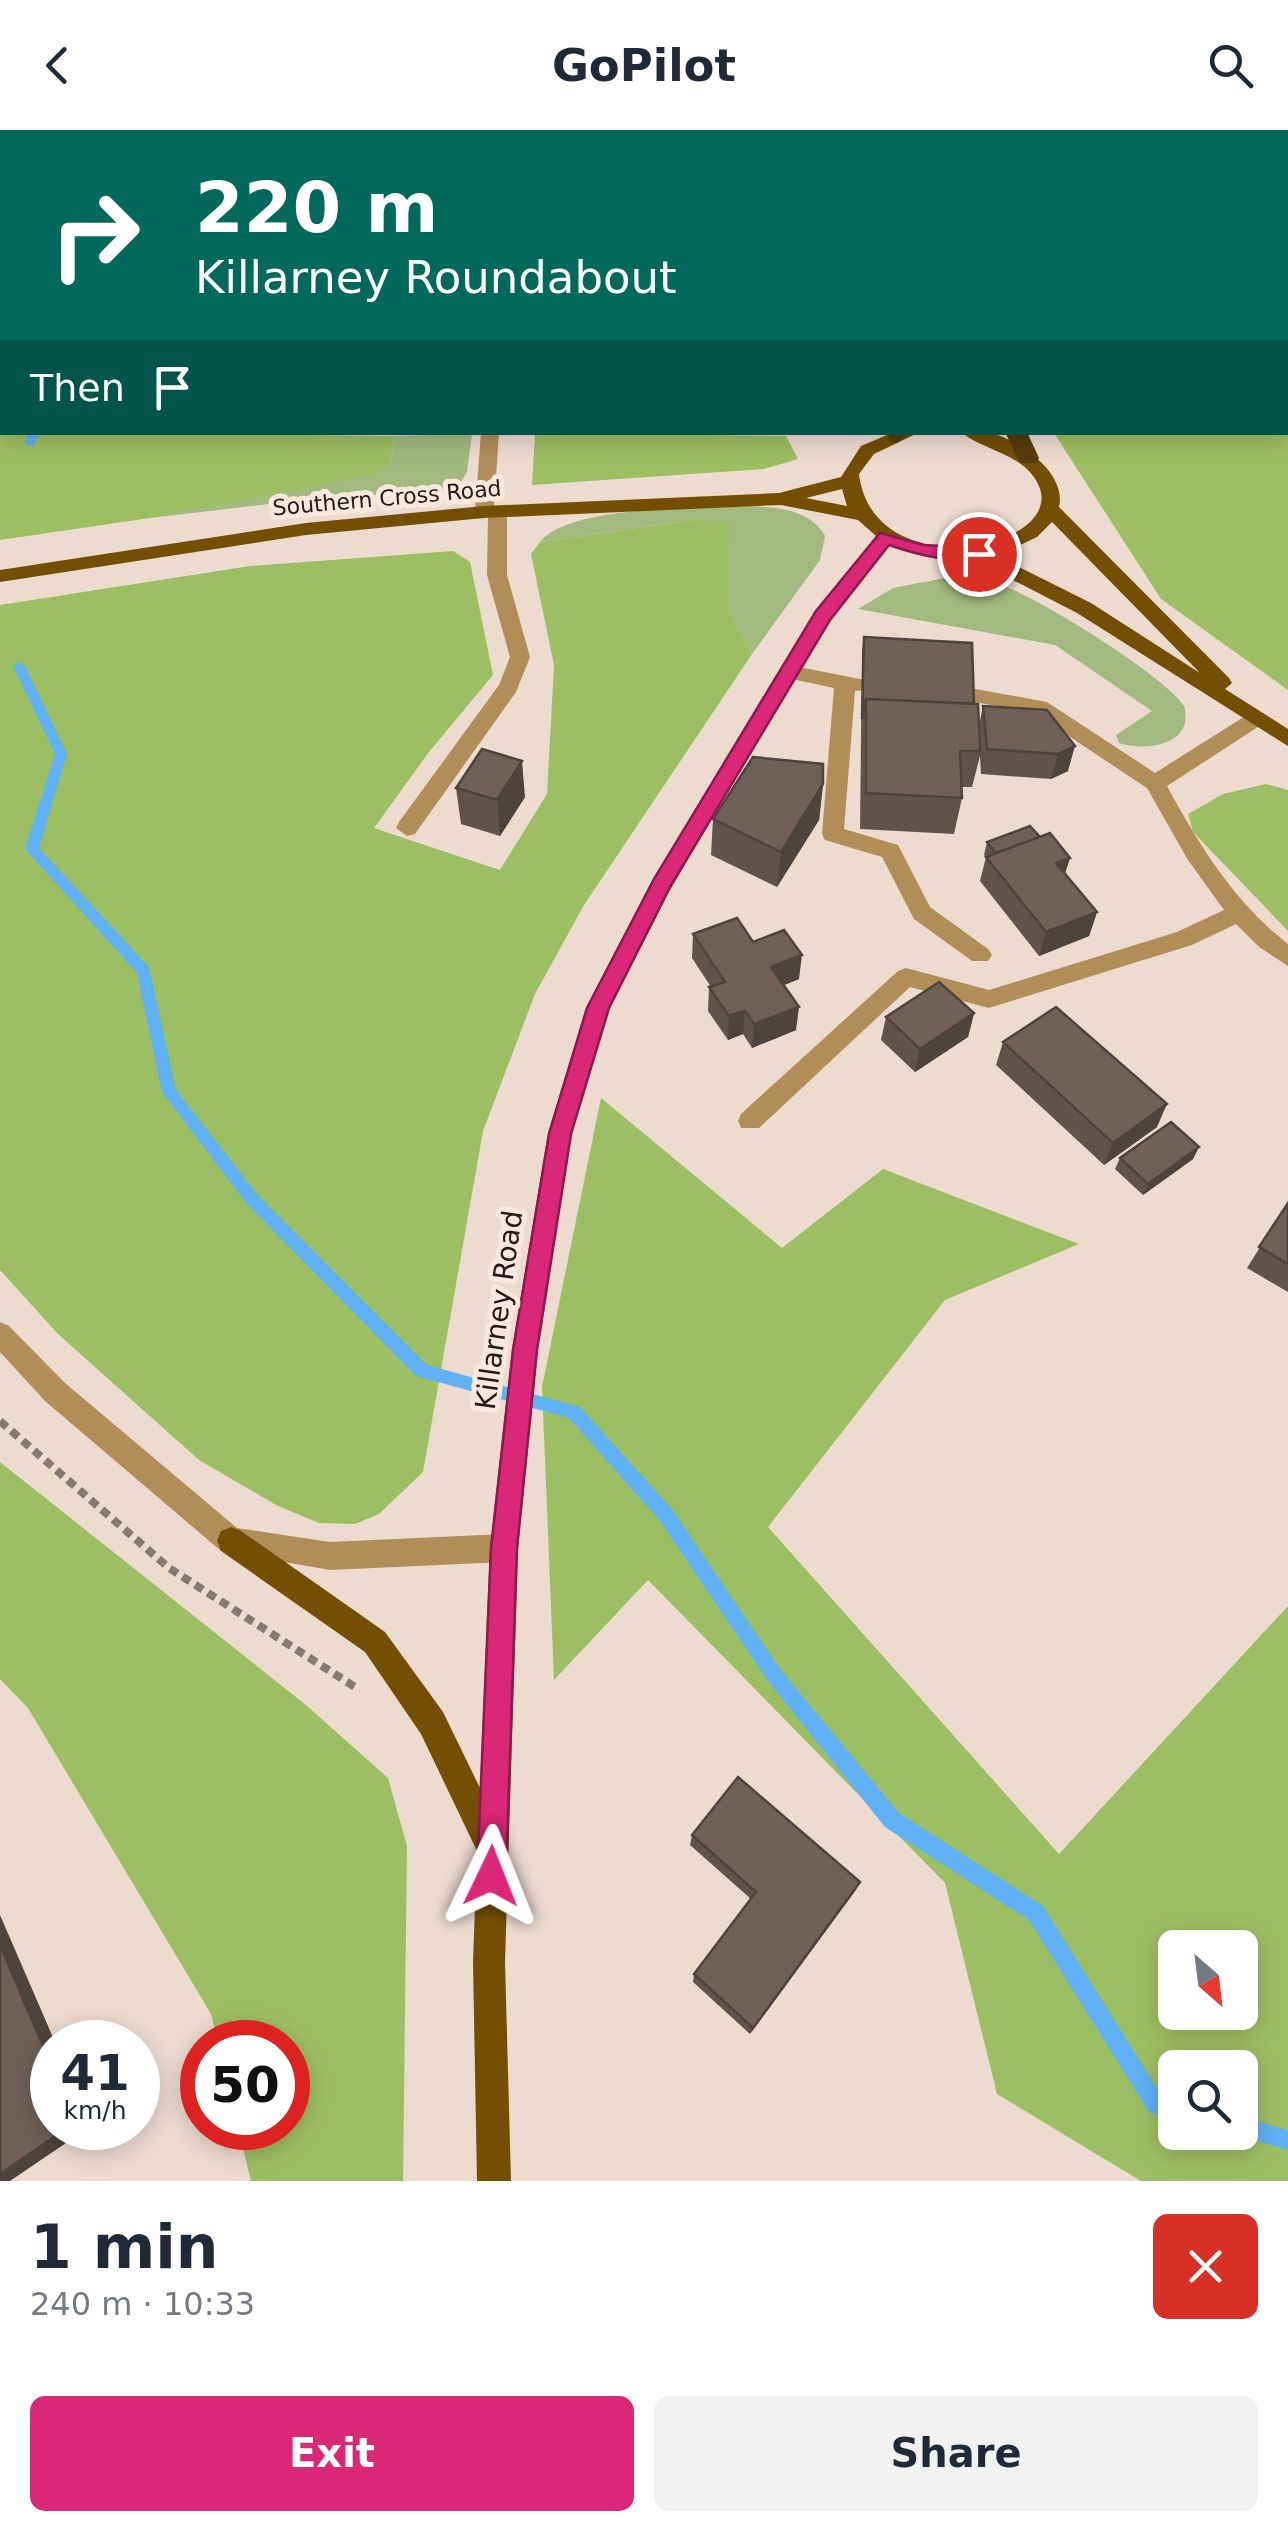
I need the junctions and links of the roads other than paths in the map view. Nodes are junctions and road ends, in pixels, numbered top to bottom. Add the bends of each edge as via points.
1 (490, 435) edge
2 (900, 435) edge
3 (979, 435) edge
4 (1017, 435) edge
5 (1028, 458) junction
6 (849, 480) junction
7 (782, 498) junction
8 (1049, 508) junction
9 (491, 512) junction
10 (858, 514) junction
11 (886, 537) junction
12 (979, 554) junction
13 (0, 576) edge
14 (789, 672) junction
15 (970, 695) edge
16 (1257, 718) junction
17 (1288, 738) edge
18 (1155, 783) junction
19 (407, 828) dead end
20 (1242, 912) junction
21 (980, 955) dead end
22 (1288, 957) edge
23 (750, 1122) dead end
24 (0, 1334) edge
25 (231, 1540) junction
26 (504, 1548) junction
27 (492, 1848) junction
28 (494, 2181) edge

1 - 9 street
2 - 6 main road via 865,453
3 - 5 main road
4 - 5 highway
5 - 8 main road via 1047,483
6 - 7 main road
6 - 10 main road
7 - 9 main road, Southern Cross Road
7 - 10 main road
8 - 12 main road via 1016,543
8 - 16 main road
9 - 13 main road, Southern Cross Road via 269,534
9 - 19 street via 497,574 520,658 509,687
10 - 11 main road
11 - 12 main road via 922,551
11 - 14 main road, Killarney Road via 823,616
12 - 16 main road via 1084,608
14 - 21 street via 853,684 832,834 890,851 922,914
14 - 26 main road, Killarney Road via 661,884 598,1008 560,1134 525,1350
15 - 18 street via 1040,707
16 - 17 main road
16 - 18 street
18 - 20 street via 1185,840
20 - 22 street
20 - 23 street via 1184,939 990,999 906,977
24 - 25 street via 55,1392
25 - 26 street via 330,1556
25 - 27 main road via 375,1642 432,1723
26 - 27 main road, Killarney Road
27 - 28 main road, Killarney Road

